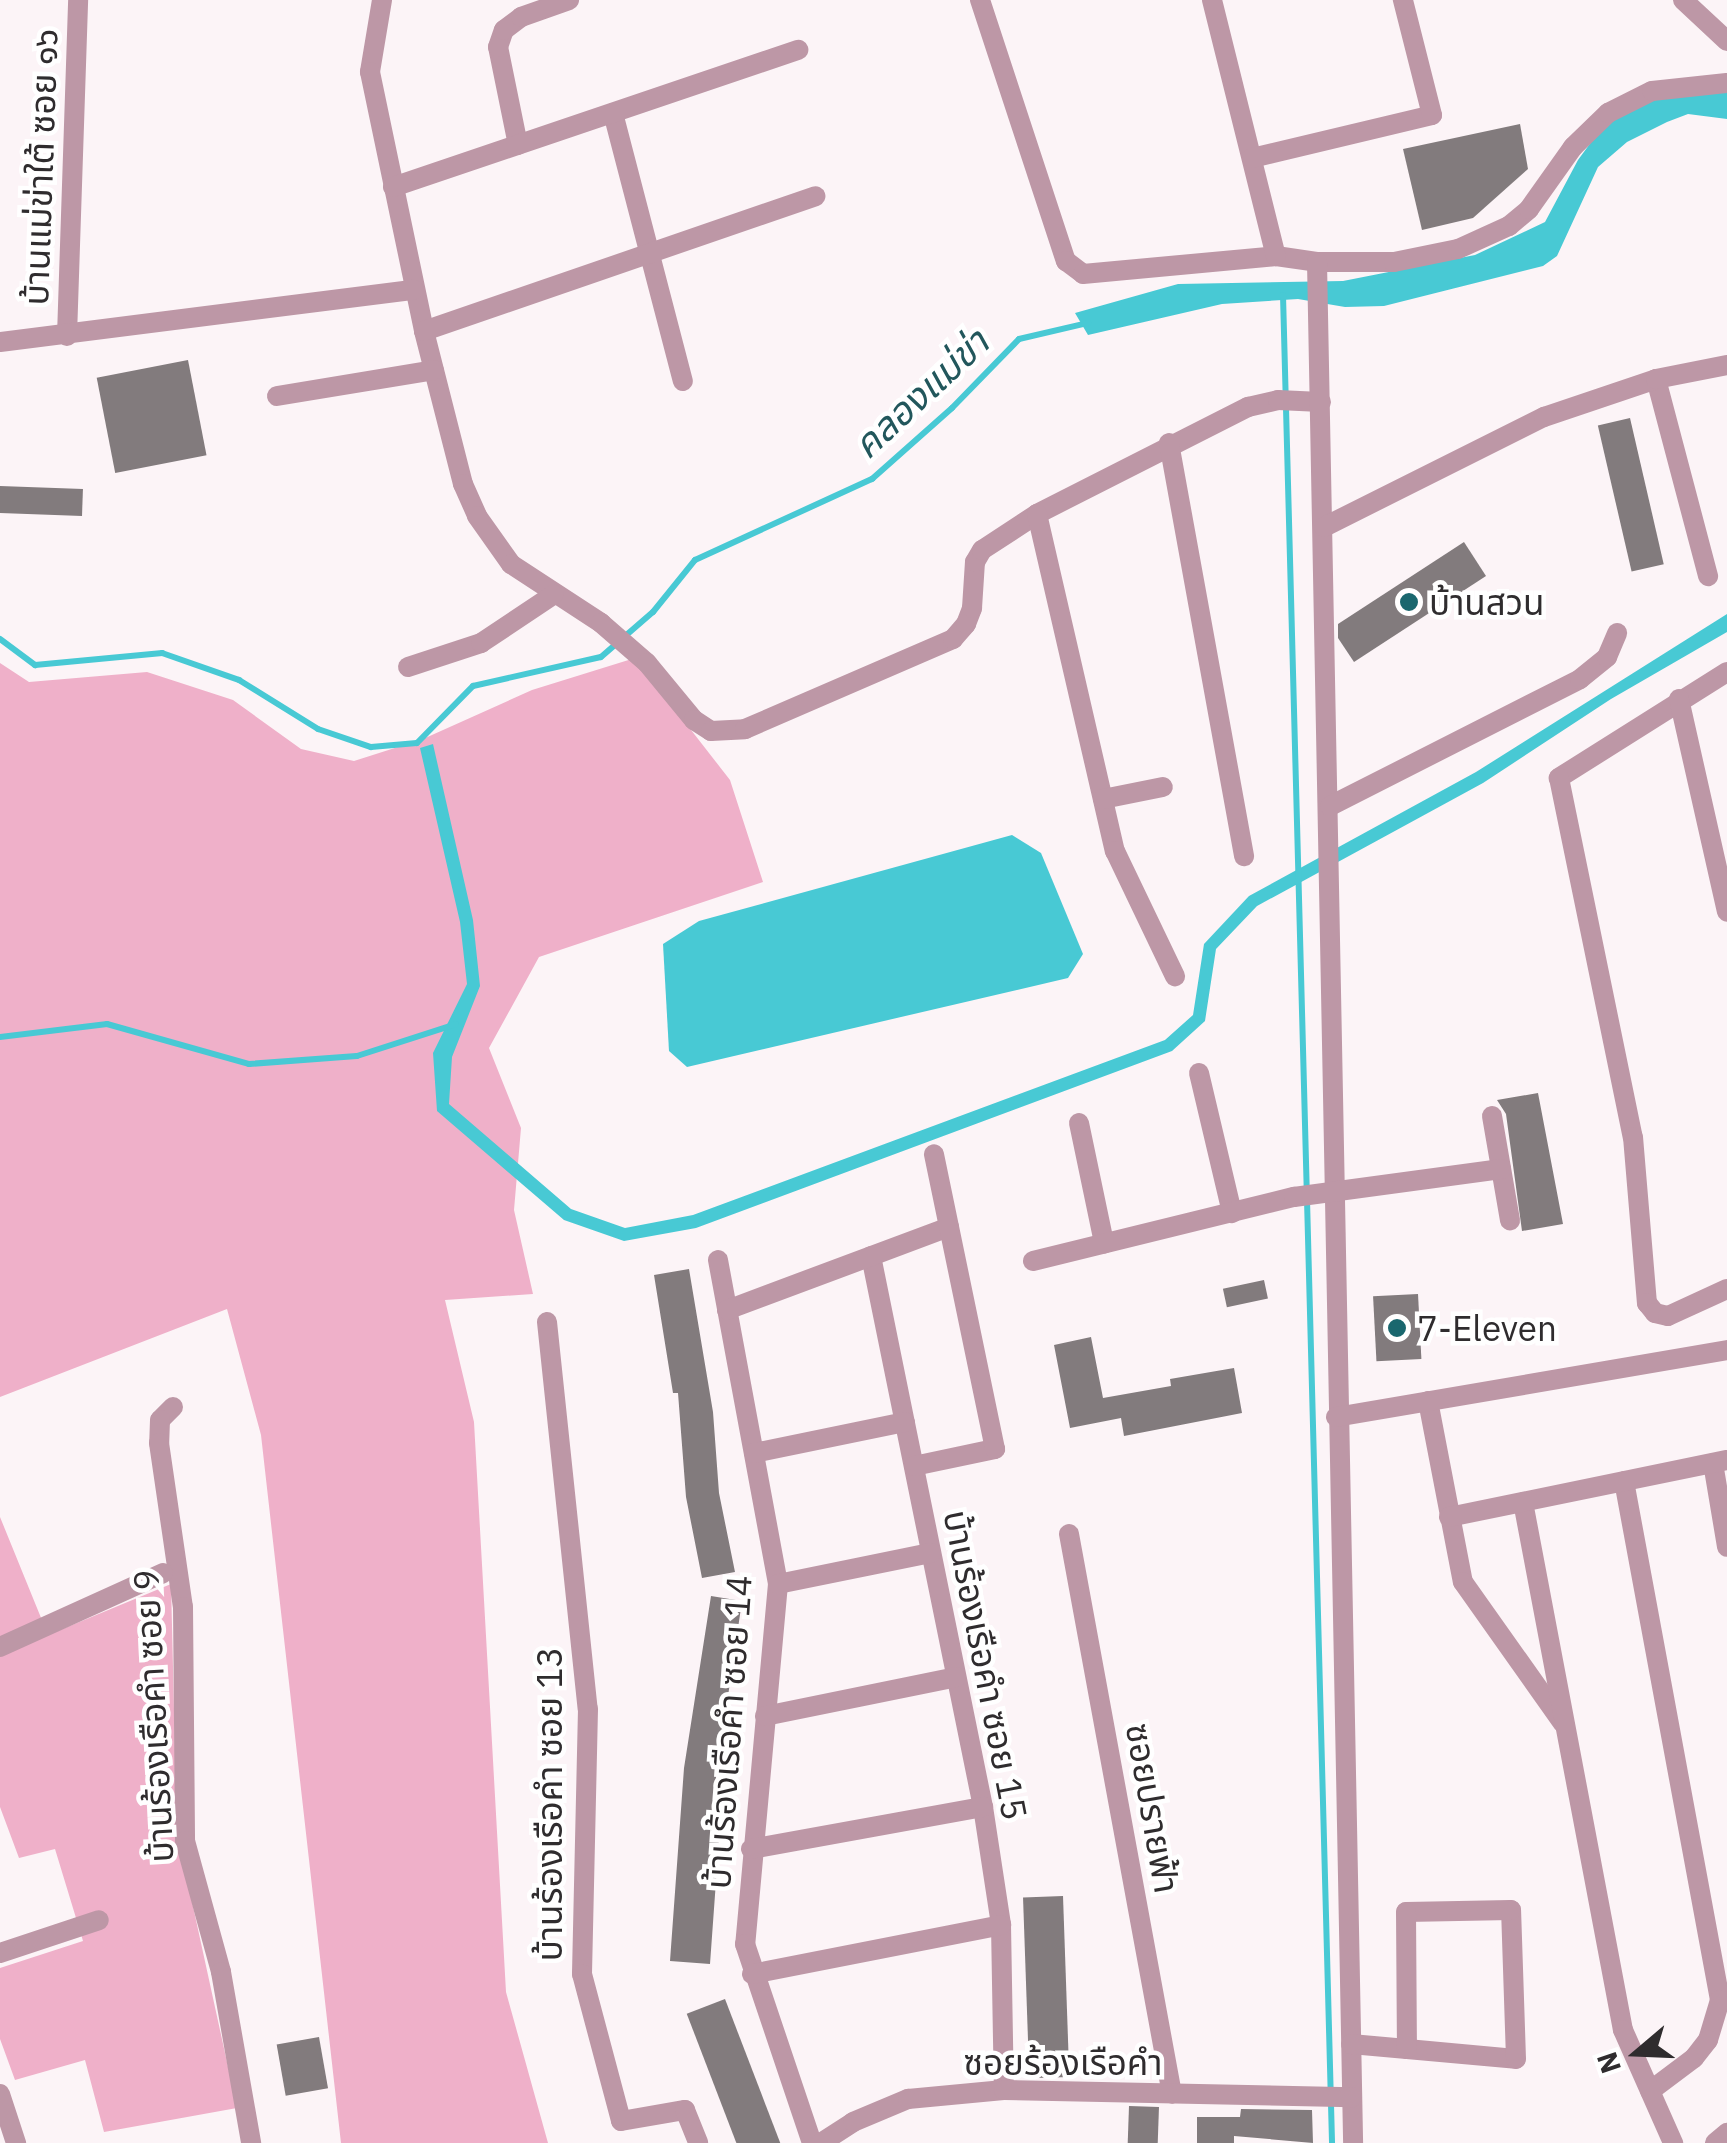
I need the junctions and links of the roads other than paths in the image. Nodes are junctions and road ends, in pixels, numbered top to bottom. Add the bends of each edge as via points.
1 (78, 0) edge
2 (382, 0) edge
3 (569, 0) edge
4 (980, 0) edge
5 (1212, 0) edge
6 (1403, 0) edge
7 (1683, 0) edge
8 (1727, 41) edge
9 (798, 50) dead end
10 (1727, 83) edge
11 (613, 113) junction
12 (518, 145) junction
13 (1252, 158) junction
14 (393, 187) junction
15 (815, 196) dead end
16 (649, 253) junction
17 (1276, 256) junction
18 (1317, 262) junction
19 (414, 290) junction
20 (424, 331) junction
21 (66, 336) junction
22 (0, 342) edge
23 (1727, 365) edge
24 (434, 370) junction
25 (1656, 379) junction
26 (683, 382) dead end
27 (277, 396) dead end
28 (1321, 402) junction
29 (1169, 443) junction
30 (1037, 514) junction
31 (1324, 527) junction
32 (1708, 576) dead end
33 (552, 595) junction
34 (1617, 633) dead end
35 (408, 666) dead end
36 (1727, 672) edge
37 (1679, 699) junction
38 (1163, 787) dead end
39 (1103, 799) junction
40 (1330, 806) junction
41 (1244, 856) dead end
42 (1727, 912) edge
43 (1175, 976) dead end
44 (1200, 1073) dead end
45 (1492, 1116) dead end
46 (1079, 1123) dead end
47 (934, 1154) dead end
48 (1501, 1169) junction
49 (1334, 1195) junction
50 (1232, 1213) junction
51 (1510, 1220) dead end
52 (949, 1226) junction
53 (1104, 1244) junction
54 (870, 1256) junction
55 (718, 1260) dead end
56 (1032, 1260) dead end
57 (1727, 1289) edge
58 (728, 1310) junction
59 (547, 1322) dead end
60 (1727, 1350) edge
61 (1428, 1402) junction
62 (173, 1406) dead end
63 (1336, 1417) junction
64 (905, 1422) junction
65 (754, 1453) junction
66 (1720, 1462) edge
67 (914, 1466) junction
68 (1624, 1481) junction
69 (1523, 1502) junction
70 (1449, 1517) junction
71 (1070, 1534) dead end
72 (1727, 1547) edge
73 (932, 1553) junction
74 (163, 1573) dead end
75 (778, 1584) junction
76 (0, 1647) edge
77 (956, 1677) junction
78 (764, 1716) junction
79 (1567, 1729) junction
80 (983, 1807) junction
81 (751, 1849) junction
82 (99, 1920) dead end
83 (1000, 1925) junction
84 (0, 1953) edge
85 (752, 1974) junction
86 (1351, 2044) junction
87 (1407, 2049) junction
88 (1004, 2090) junction
89 (1650, 2091) junction
90 (0, 2094) edge
91 (1172, 2094) junction
92 (1335, 2096) junction
93 (1727, 2133) edge
94 (16, 2143) edge
95 (251, 2143) edge
96 (698, 2143) edge
97 (812, 2143) edge
98 (821, 2143) edge
99 (1353, 2143) edge
100 (1673, 2143) edge
101 (1715, 2143) edge

1 - 21 street, บ้านแม่ข่าใต้ ซอย ๑๖
2 - 14 street via 370,72
3 - 12 street via 521,17 504,30 498,47
4 - 17 street via 1073,269 1083,274
5 - 13 street
6 - 13 street via 1432,115
7 - 8 street
9 - 11 street
10 - 18 street via 1680,84 1617,107 1590,127 1530,209 1487,238 1394,262
11 - 12 street
11 - 16 street
12 - 14 street
13 - 17 street
14 - 19 street
15 - 16 street
16 - 20 street
16 - 26 street
17 - 18 street
18 - 28 street
19 - 20 street
19 - 21 street
20 - 24 street
21 - 22 street
23 - 25 street
24 - 27 street
24 - 33 street via 476,516 511,564
25 - 31 street via 1544,417
25 - 32 street
28 - 29 street via 1248,407
28 - 31 street
29 - 30 street
29 - 41 street
30 - 33 street via 982,550 972,608 952,639 745,729 711,731 694,720 647,663 601,623
30 - 39 street
31 - 40 street
33 - 35 street via 480,642
34 - 40 street via 1608,657 1580,680
36 - 37 street
37 - 42 street
37 - 57 street via 1559,778 1633,1137 1648,1303 1668,1316
38 - 39 street
39 - 43 street via 1122,871
40 - 49 street
44 - 50 street
45 - 48 street
46 - 53 street
47 - 52 street
48 - 49 street
48 - 51 street
49 - 50 street
49 - 63 street
50 - 53 street
52 - 54 street
52 - 67 street via 995,1449
53 - 56 street
54 - 58 street
54 - 64 street, บ้านร้องเรือคำ ซอย 15
55 - 58 street, บ้านร้องเรือคำ ซอย 14
58 - 65 street, บ้านร้องเรือคำ ซอย 14
59 - 96 street, บ้านร้องเรือคำ ซอย 13 via 588,1709 582,1974 621,2122 685,2110
60 - 61 street
61 - 63 street
61 - 70 street
62 - 95 street, บ้านร้องเรือคำ ซอย 9 via 160,1420 158,1443 182,1608 186,1841 225,1991
63 - 86 street
64 - 65 street
64 - 67 street, บ้านร้องเรือคำ ซอย 15
65 - 75 street, บ้านร้องเรือคำ ซอย 14
66 - 68 street
66 - 72 street
67 - 73 street, บ้านร้องเรือคำ ซอย 15
68 - 69 street
68 - 89 street via 1720,2000 1708,2040
69 - 70 street
69 - 79 street
70 - 79 street via 1463,1582
71 - 91 street, ซอยปรายฟ้า
73 - 75 street
73 - 77 street, บ้านร้องเรือคำ ซอย 15
74 - 76 street
75 - 78 street, บ้านร้องเรือคำ ซอย 14
77 - 78 street
77 - 80 street, บ้านร้องเรือคำ ซอย 15
78 - 81 street, บ้านร้องเรือคำ ซอย 14
79 - 89 street via 1622,2030
80 - 81 street
80 - 83 street, บ้านร้องเรือคำ ซอย 15
81 - 85 street, บ้านร้องเรือคำ ซอย 14 via 744,1944
82 - 84 street
83 - 85 street
83 - 88 street, บ้านร้องเรือคำ ซอย 15
85 - 97 street, บ้านร้องเรือคำ ซอย 14
86 - 87 street
86 - 92 street
87 - 87 street via 1516,2058 1511,1910 1406,1912
88 - 91 street, ซอยร้องเรือคำ
88 - 98 street, ซอยร้องเรือคำ via 908,2099
89 - 100 street
90 - 94 street
91 - 92 street, ซอยร้องเรือคำ
92 - 99 street
93 - 101 street

